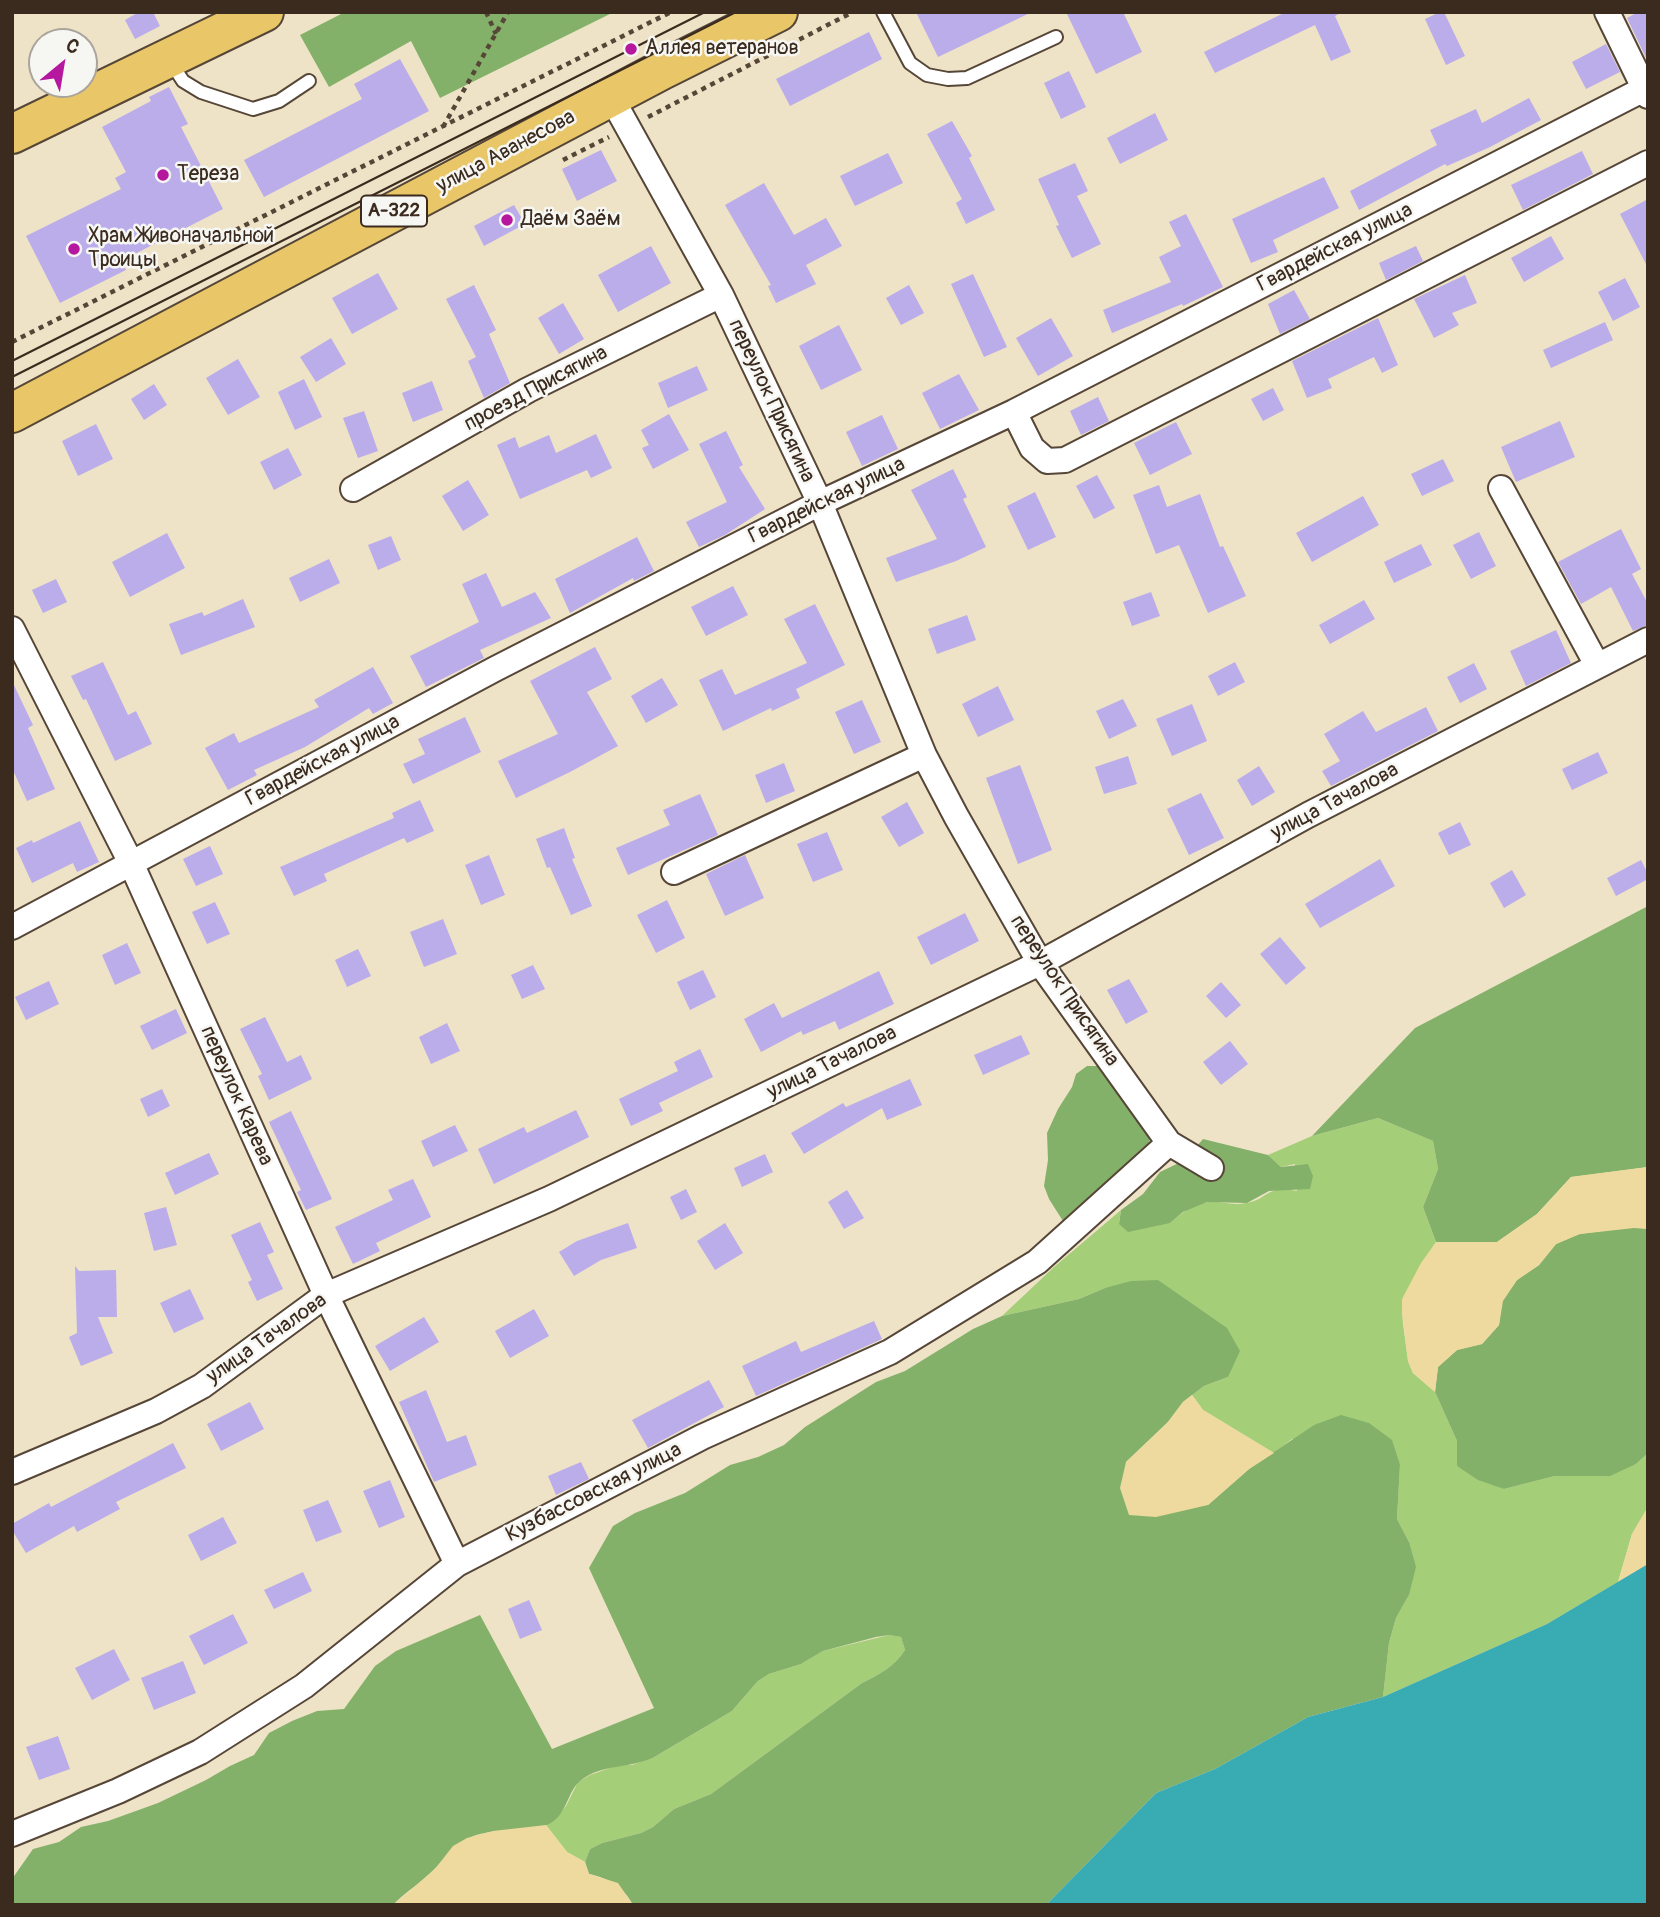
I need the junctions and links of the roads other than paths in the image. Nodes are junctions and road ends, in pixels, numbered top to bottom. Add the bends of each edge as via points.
1 (264, 12) edge
2 (778, 12) edge
3 (883, 12) edge
4 (1607, 12) edge
5 (1056, 37) dead end
6 (168, 58) junction
7 (309, 81) dead end
8 (1647, 90) edge
9 (611, 97) junction
10 (12, 134) edge
11 (1648, 163) edge
12 (721, 295) junction
13 (1014, 412) junction
14 (12, 413) edge
15 (1501, 488) dead end
16 (353, 489) dead end
17 (820, 503) junction
18 (12, 629) edge
19 (1648, 640) edge
20 (1597, 665) junction
21 (924, 755) junction
22 (131, 863) junction
23 (674, 872) dead end
24 (12, 927) edge
25 (1040, 963) junction
26 (1169, 1143) junction
27 (1211, 1168) dead end
28 (326, 1295) junction
29 (12, 1472) edge
30 (457, 1564) junction
31 (12, 1834) edge

1 - 6 highway
2 - 9 highway, улица Аванесова / А-322
3 - 5 lane via 910,63 927,75 948,79 967,78
4 - 8 street
6 - 7 lane via 183,81 201,92 253,109 279,101
6 - 10 highway
8 - 13 street, Гвардейская улица
9 - 12 street, переулок Присягина
9 - 14 highway, улица Аванесова / А-322
11 - 13 street via 1065,460 1047,461 1032,449
12 - 16 street, проезд Присягина via 528,390
12 - 17 street, переулок Присягина
13 - 17 street, Гвардейская улица
15 - 20 street
17 - 21 street, переулок Присягина
17 - 22 street, Гвардейская улица
18 - 22 street, переулок Карева
19 - 20 street, улица Тачалова
20 - 25 street, улица Тачалова via 1308,815
21 - 23 street
21 - 25 street, переулок Присягина
22 - 24 street, Гвардейская улица
22 - 28 street, переулок Карева
25 - 26 street, переулок Присягина
25 - 28 street, улица Тачалова via 549,1199
26 - 27 street, переулок Присягина
26 - 30 street, Кузбассовская улица via 1037,1262 890,1352 702,1437
28 - 29 street, улица Тачалова via 202,1386 156,1411
28 - 30 street, переулок Карева
30 - 31 street, Кузбассовская улица via 304,1686 200,1752

